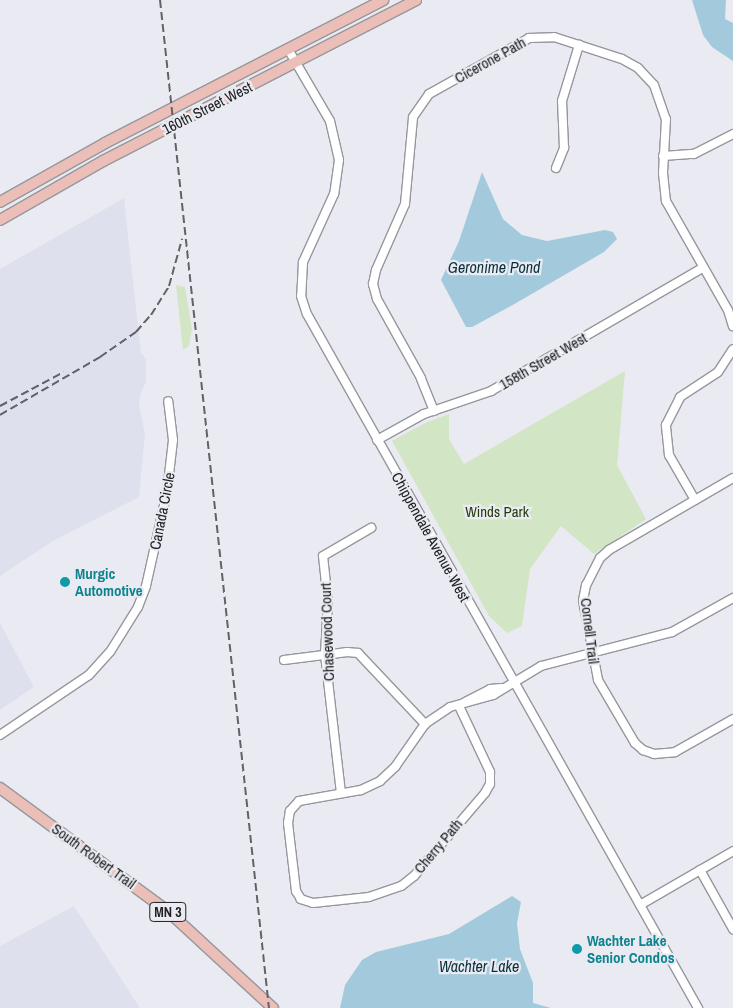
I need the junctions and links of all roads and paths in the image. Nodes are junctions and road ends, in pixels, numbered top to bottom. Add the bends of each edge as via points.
1 (383, 0) edge
2 (416, 0) edge
3 (578, 45) junction
4 (288, 49) junction
5 (296, 61) junction
6 (733, 134) edge
7 (664, 156) junction
8 (556, 168) dead end
9 (0, 202) edge
10 (0, 220) edge
11 (702, 268) junction
12 (733, 326) edge
13 (733, 349) edge
14 (168, 401) dead end
15 (434, 411) junction
16 (377, 440) junction
17 (733, 478) edge
18 (694, 500) junction
19 (371, 528) dead end
20 (733, 598) edge
21 (591, 653) junction
22 (326, 654) junction
23 (284, 660) dead end
24 (512, 681) junction
25 (459, 706) junction
26 (733, 719) edge
27 (425, 724) junction
28 (0, 735) edge
29 (0, 788) edge
30 (341, 794) junction
31 (733, 851) edge
32 (700, 870) junction
33 (640, 905) junction
34 (733, 929) edge
35 (273, 1008) edge
36 (698, 1008) edge

1 - 4 main road, 160th Street West
2 - 5 main road, 160th Street West
3 - 7 street, Cicerone Path via 628,62 651,81 665,113
3 - 8 street via 562,100 564,148
3 - 15 street, Cicerone Path via 544,36 524,39 429,94 415,112 405,204 376,270 374,284 379,303 424,382
4 - 5 street, Chippendale Avenue West
4 - 9 main road, 160th Street West via 105,142
5 - 10 main road, 160th Street West via 103,161
5 - 16 street, Chippendale Avenue West via 332,126 339,160 334,194 304,257 301,296 315,331
6 - 7 street via 694,154
7 - 11 street, Cicerone Path via 663,187 669,208
11 - 12 street, Cicerone Path via 728,310
11 - 15 street, 158th Street West via 491,391
13 - 18 street via 718,372 680,397 666,425 669,455
14 - 28 street, Canada Circle via 172,440 168,485 146,586 138,607 114,647 89,675
15 - 16 street, 158th Street West
16 - 24 street, Chippendale Avenue West
17 - 18 street, Cornell Trail
18 - 21 street, Cornell Trail via 600,558 586,585 583,601
19 - 22 street, Chasewood Court via 323,556 328,602
20 - 21 street via 672,632
21 - 24 street via 541,666
21 - 26 street, Cornell Trail via 598,680 634,742 643,750 654,754 675,752
22 - 23 street
22 - 27 street via 347,652 362,656
22 - 30 street, Chasewood Court
24 - 25 street via 480,701
24 - 33 street, Chippendale Avenue West
25 - 27 street via 443,711
25 - 30 street, Cherry Path via 489,769 490,784 420,870 401,886 369,897 313,903 301,899 296,889 288,823 296,804
27 - 30 street via 386,777 368,788
29 - 35 main road, South Robert Trail / MN 3 via 170,913
31 - 32 street
32 - 33 street
32 - 34 street
33 - 36 street, Chippendale Avenue West

